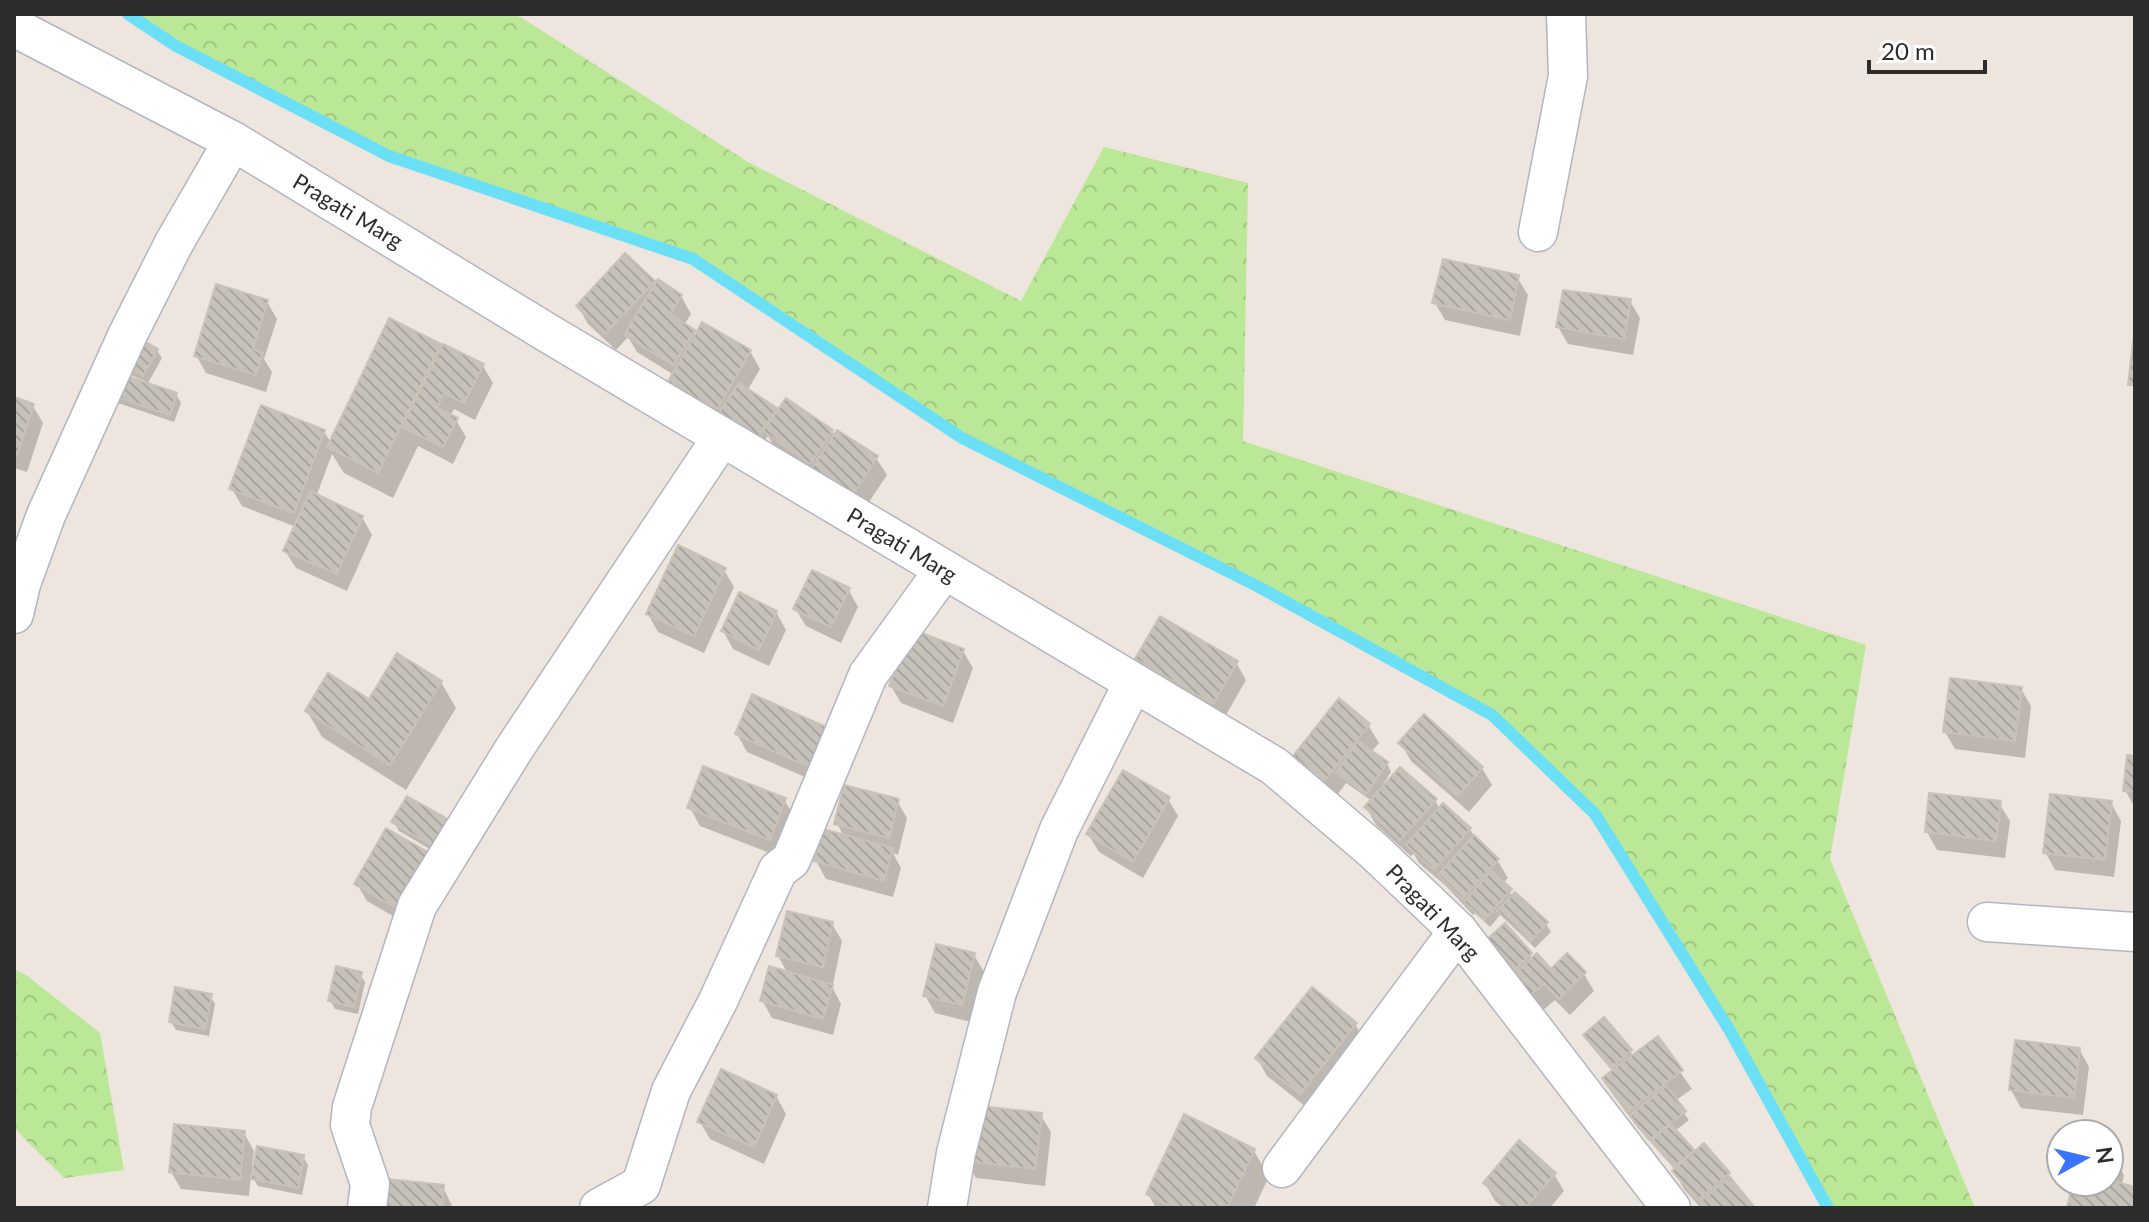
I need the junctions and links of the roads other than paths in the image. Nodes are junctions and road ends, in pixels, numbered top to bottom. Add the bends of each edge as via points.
1 (1566, 14) edge
2 (14, 27) edge
3 (233, 141) junction
4 (1538, 232) dead end
5 (722, 437) junction
6 (944, 570) junction
7 (14, 614) edge
8 (1133, 683) junction
9 (1987, 922) dead end
10 (1458, 931) junction
11 (2135, 932) edge
12 (1282, 1168) dead end
13 (367, 1208) edge
14 (599, 1208) edge
15 (947, 1208) edge
16 (1671, 1208) edge

1 - 4 street via 1568,76
2 - 3 street, Pragati Marg
3 - 5 street, Pragati Marg
3 - 7 street via 127,336 46,515
5 - 6 street, Pragati Marg
5 - 13 street via 514,749 417,906 352,1107 350,1125 370,1184
6 - 8 street, Pragati Marg
6 - 14 street via 868,675 791,860 778,870 671,1091 641,1185
8 - 10 street, Pragati Marg via 1274,766
8 - 15 street via 1059,830 997,992
9 - 11 street
10 - 12 street
10 - 16 street, Pragati Marg

